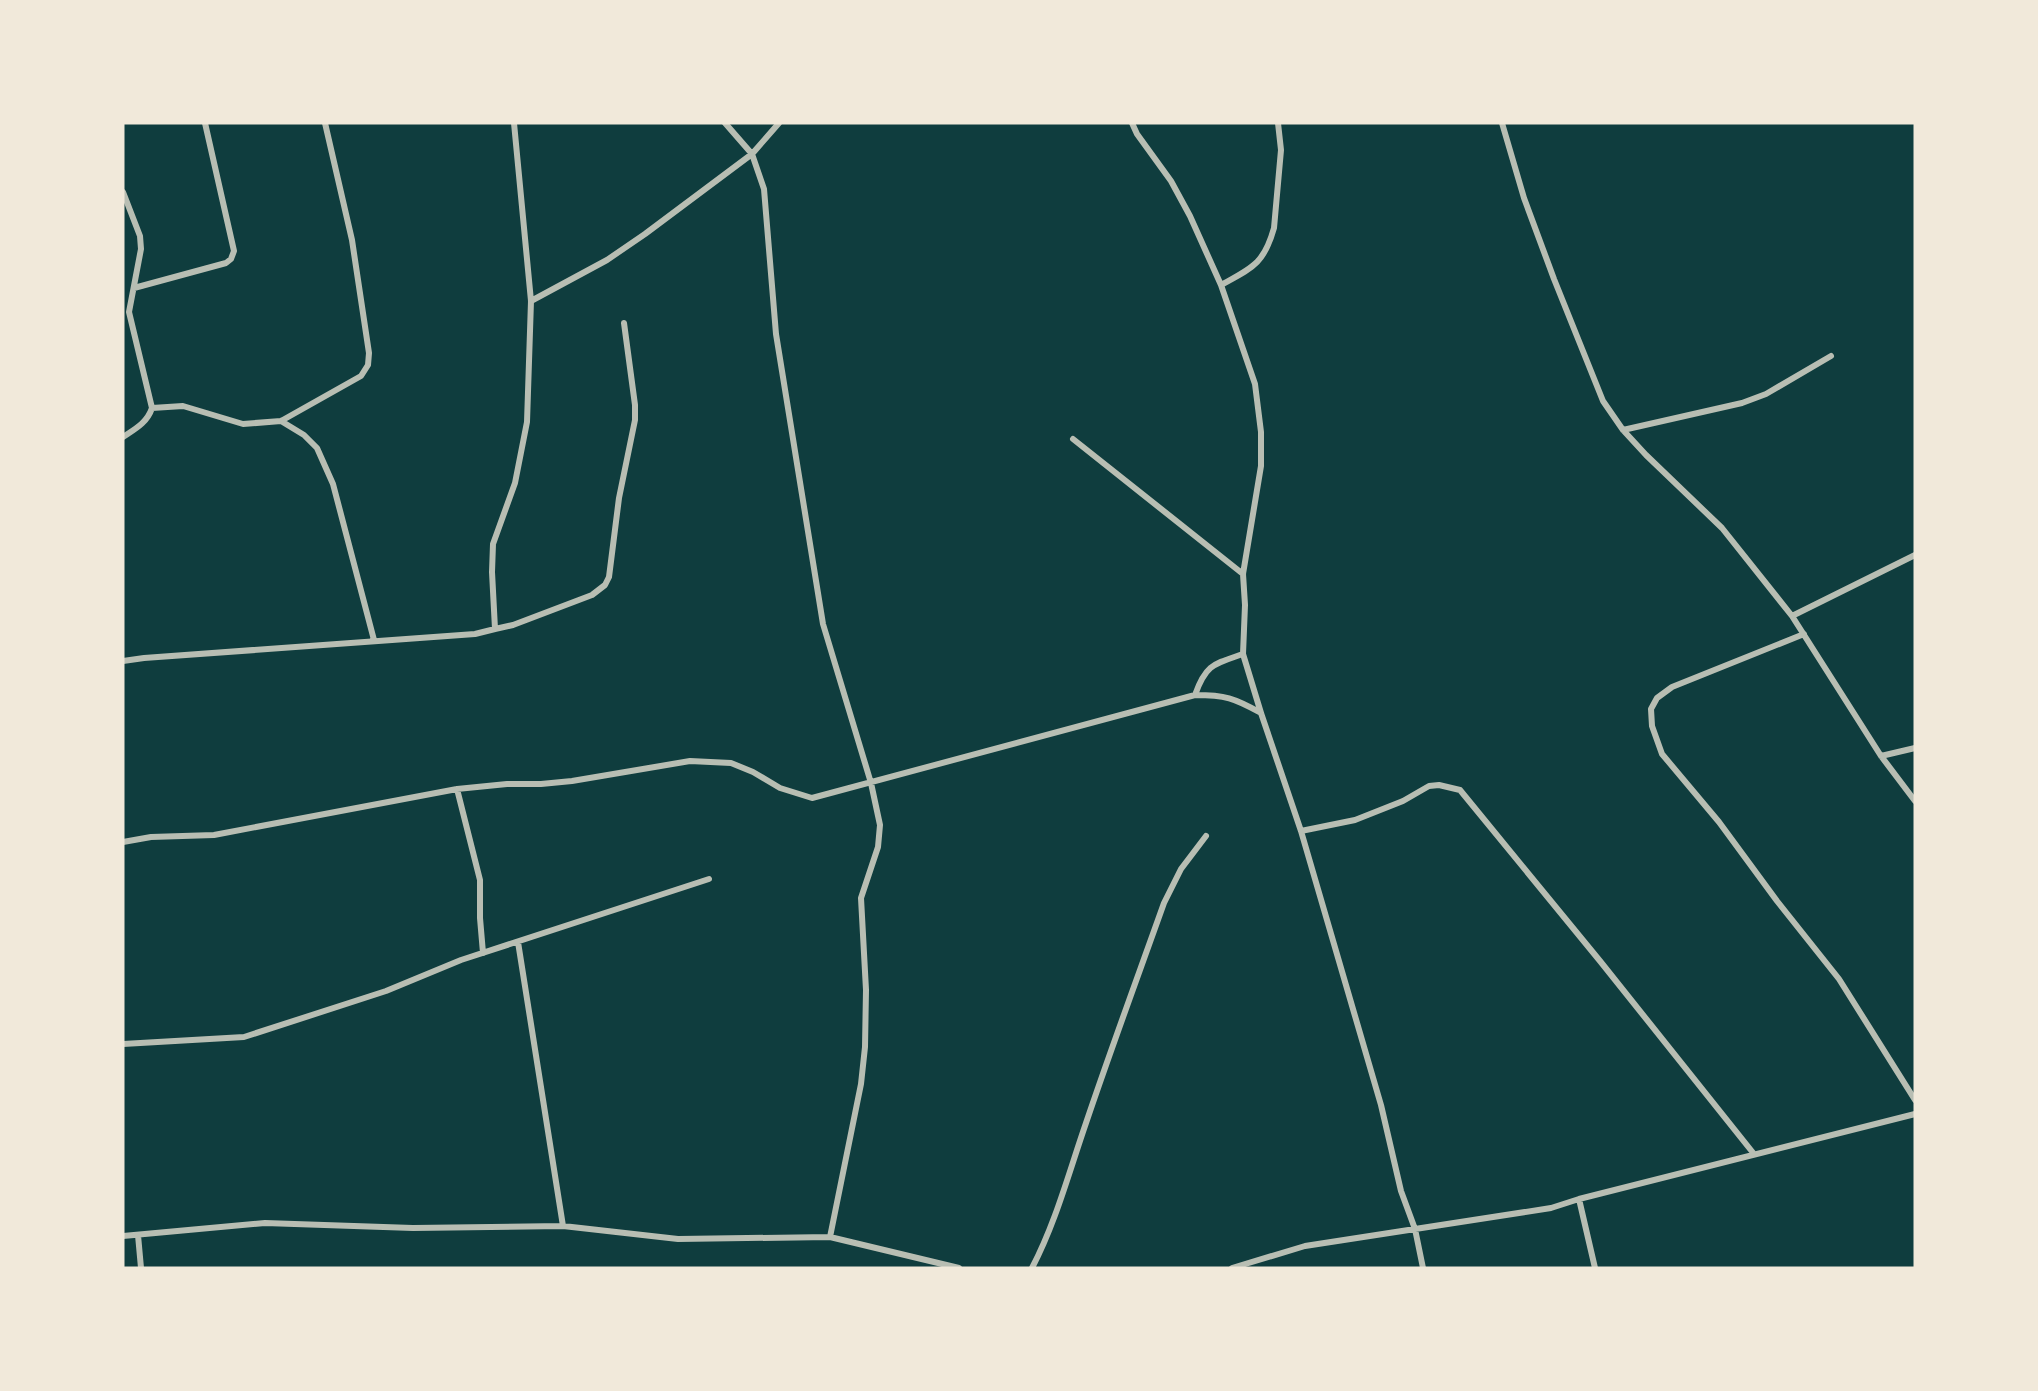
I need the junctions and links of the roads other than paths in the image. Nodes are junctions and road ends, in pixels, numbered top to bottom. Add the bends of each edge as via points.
1 (205, 123) edge
2 (325, 123) edge
3 (514, 123) edge
4 (725, 123) edge
5 (779, 123) edge
6 (1132, 123) edge
7 (1278, 123) edge
8 (1502, 123) edge
9 (752, 154) junction
10 (123, 192) edge
11 (1221, 285) junction
12 (134, 288) junction
13 (531, 300) junction
14 (624, 323) dead end
15 (1832, 356) dead end
16 (152, 408) junction
17 (281, 422) junction
18 (1623, 430) junction
19 (123, 437) edge
20 (1073, 439) dead end
21 (1915, 555) edge
22 (1243, 574) junction
23 (1792, 616) junction
24 (495, 629) junction
25 (1804, 634) junction
26 (374, 640) junction
27 (1243, 654) junction
28 (123, 661) edge
29 (1195, 695) junction
30 (1261, 713) junction
31 (1915, 748) edge
32 (1881, 756) junction
33 (871, 783) junction
34 (457, 789) junction
35 (1915, 801) edge
36 (1301, 831) junction
37 (1206, 836) dead end
38 (123, 842) edge
39 (709, 879) dead end
40 (518, 942) junction
41 (483, 953) junction
42 (123, 1044) edge
43 (1915, 1100) edge
44 (1915, 1114) edge
45 (1754, 1154) junction
46 (1579, 1199) junction
47 (563, 1226) junction
48 (1415, 1229) junction
49 (138, 1235) junction
50 (123, 1236) edge
51 (830, 1237) junction
52 (1245, 1266) edge
53 (141, 1268) edge
54 (959, 1268) edge
55 (1032, 1268) edge
56 (1232, 1268) edge
57 (1423, 1268) edge
58 (1595, 1268) edge

1 - 12 street via 234,251 231,259
2 - 17 street via 352,240 368,365 361,376
3 - 13 street
4 - 9 street
5 - 9 street
6 - 11 street via 1171,181
7 - 11 street via 1281,150 1271,238 1259,262
8 - 18 street via 1524,198 1584,356 1603,401
9 - 13 street via 607,260
9 - 33 street via 764,189 776,334 823,624
10 - 12 street via 140,236
11 - 22 street via 1255,384 1262,432 1261,466
12 - 16 street via 129,312
13 - 24 street via 527,422 515,483 493,544
14 - 24 street via 635,420 619,498 609,577 592,595
15 - 18 street via 1743,403
16 - 17 street via 183,406 243,424
16 - 19 street via 144,423
17 - 26 street via 317,448 333,484
18 - 23 street via 1722,528
20 - 22 street
21 - 23 street
22 - 27 street
23 - 25 street
24 - 26 street via 475,634
25 - 32 street
25 - 43 street via 1672,687 1657,698 1651,710 1652,726 1662,753 1839,979
26 - 28 street
27 - 29 street via 1211,667 1203,674
27 - 30 street
29 - 30 street via 1230,698
29 - 33 street
30 - 36 street
31 - 32 street
32 - 35 street
33 - 34 street via 812,798 780,788 731,763 690,761 572,781
33 - 51 street via 880,825 878,847 861,898 865,1047
34 - 38 street via 214,836 151,837
34 - 41 street via 480,880
36 - 45 street via 1355,820 1429,786 1460,790
36 - 48 street
37 - 55 street via 1181,869 1164,903 1059,1209
39 - 40 street
40 - 41 street
40 - 47 street
41 - 42 street via 386,991 244,1037
44 - 45 street
45 - 46 street
46 - 48 street via 1551,1208
46 - 58 street
47 - 49 street via 413,1228 265,1223
47 - 51 street via 678,1239
48 - 52 street via 1305,1246
48 - 57 street
49 - 50 street
49 - 53 street
51 - 54 street
52 - 56 street

